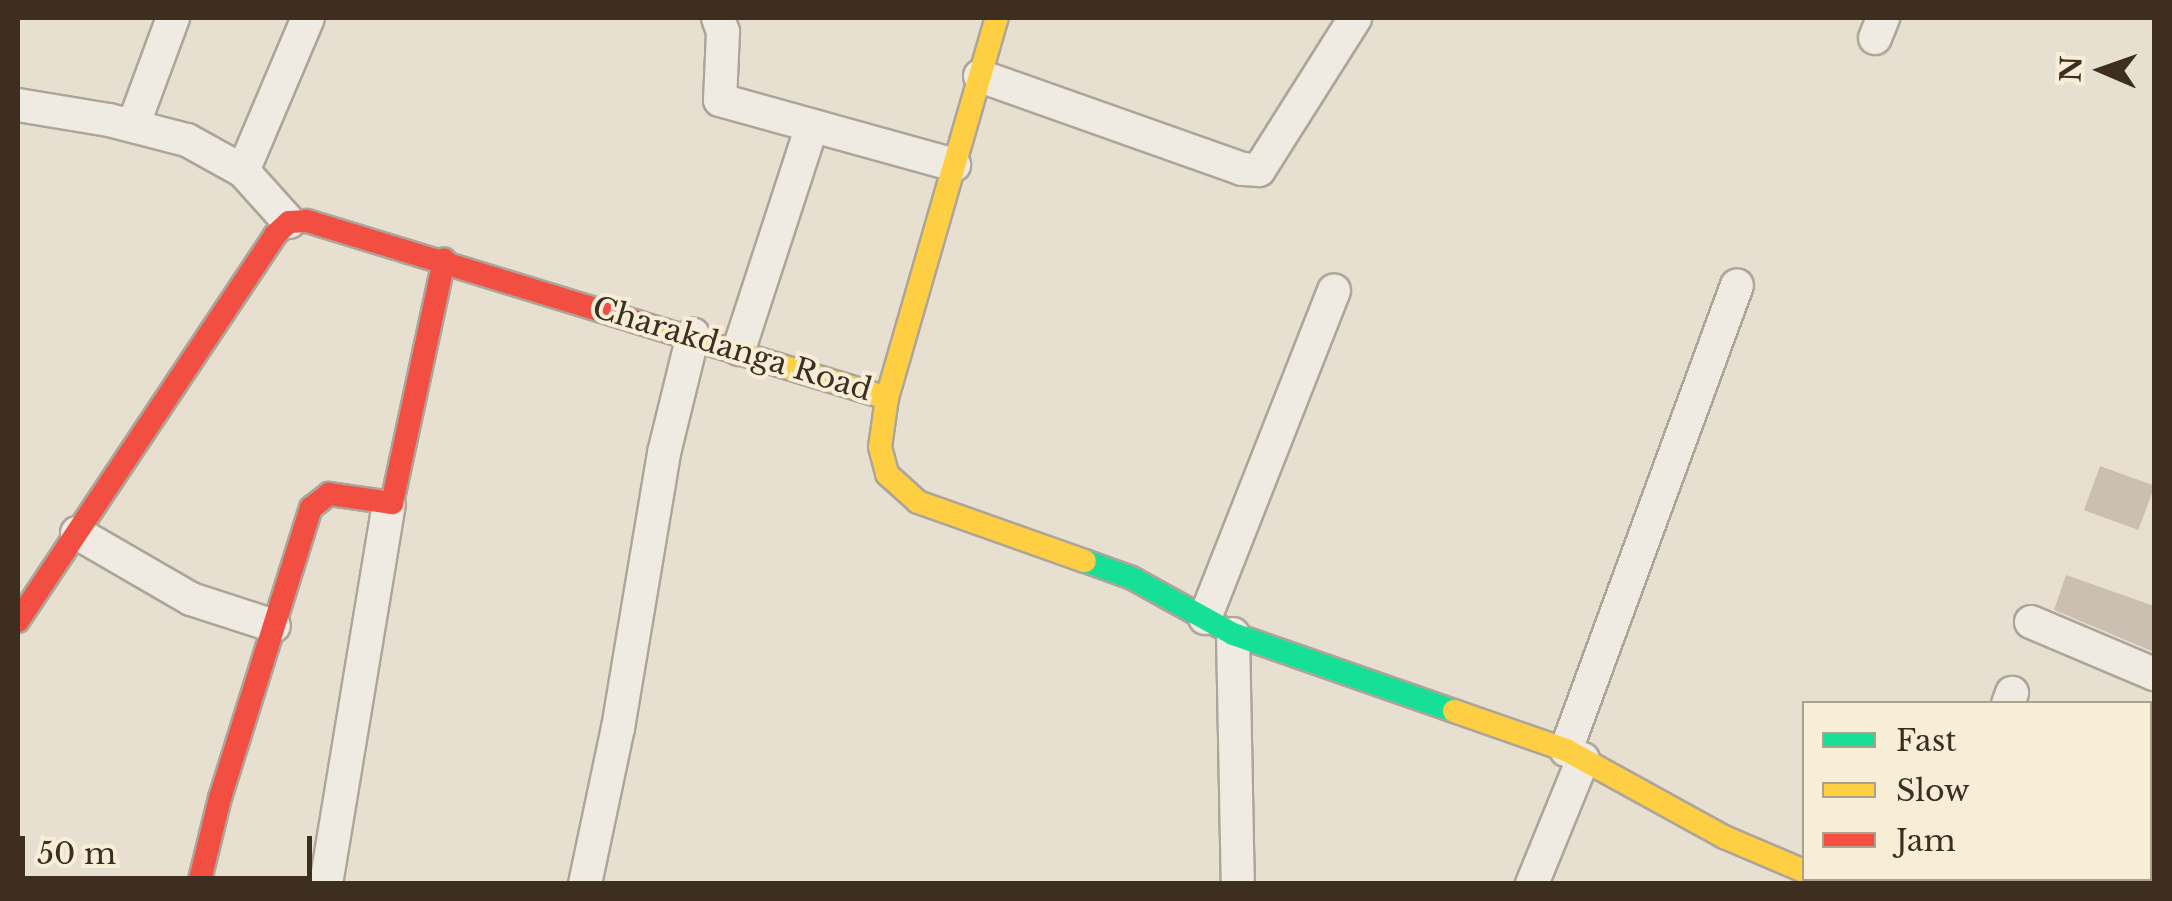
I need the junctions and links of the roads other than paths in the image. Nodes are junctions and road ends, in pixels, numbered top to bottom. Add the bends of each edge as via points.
1 (173, 18) edge
2 (308, 18) edge
3 (718, 18) edge
4 (997, 18) edge
5 (1355, 18) edge
6 (980, 76) junction
7 (18, 105) edge
8 (133, 126) junction
9 (812, 126) junction
10 (954, 165) junction
11 (243, 172) junction
12 (289, 222) junction
13 (444, 260) junction
14 (1737, 286) dead end
15 (1334, 290) dead end
16 (693, 335) junction
17 (739, 349) junction
18 (887, 398) junction
19 (389, 505) junction
20 (77, 533) junction
21 (18, 621) edge
22 (2032, 622) dead end
23 (274, 626) junction
24 (1219, 626) junction
25 (2154, 674) edge
26 (1574, 754) junction
27 (1802, 869) edge
28 (199, 884) edge
29 (326, 884) edge
30 (585, 884) edge
31 (1238, 884) edge
32 (1532, 884) edge

1 - 8 street
2 - 11 street
3 - 9 street via 720,100
4 - 6 street
5 - 6 street via 1259,170
6 - 10 street
7 - 8 street
8 - 11 street via 187,140
9 - 10 street
9 - 17 street
10 - 18 street
11 - 12 street
12 - 13 street, Charakdanga Road via 326,225
12 - 20 street
13 - 16 street, Charakdanga Road
13 - 19 street
14 - 26 street
15 - 24 street
16 - 17 street, Charakdanga Road
16 - 30 street via 664,454
17 - 18 street, Charakdanga Road
18 - 24 street, Charakdanga Road via 880,447 887,474 918,502 1132,578
19 - 23 street via 329,494 314,503
19 - 29 street
20 - 21 street
20 - 23 street via 191,598
22 - 25 street
23 - 28 street
24 - 26 street, Charakdanga Road
24 - 31 street
26 - 27 street, Charakdanga Road via 1724,837
26 - 32 street

